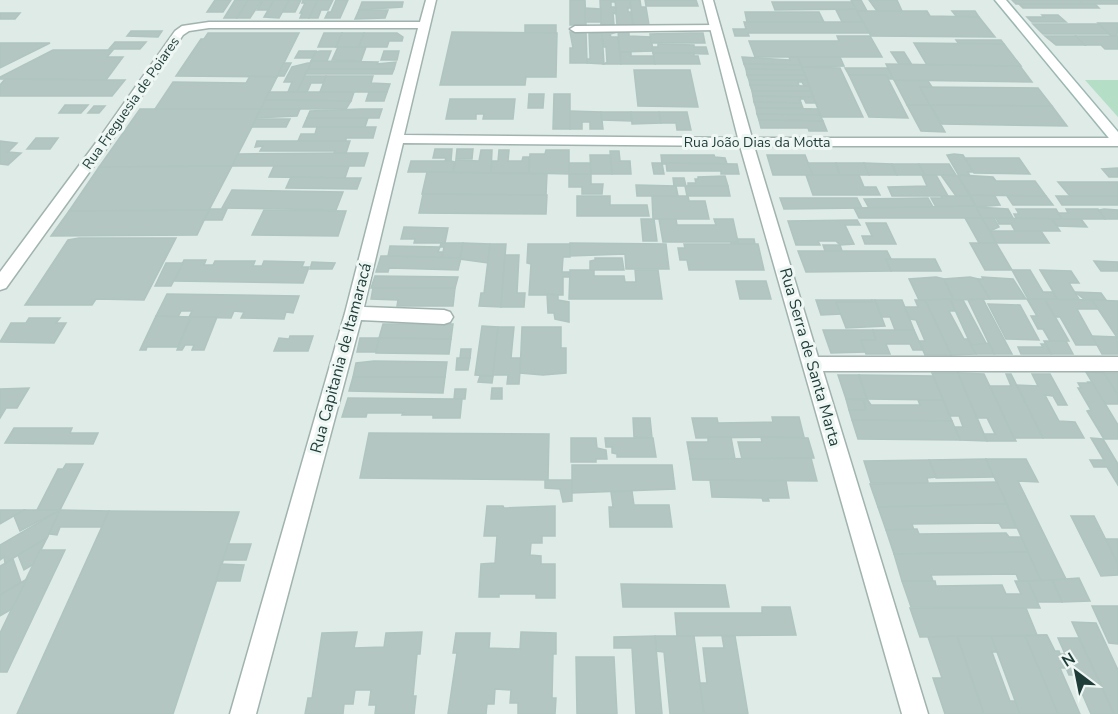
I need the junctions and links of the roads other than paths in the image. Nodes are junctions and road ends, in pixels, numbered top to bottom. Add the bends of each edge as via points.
1 (430, 0) edge
2 (708, 0) edge
3 (1000, 0) edge
4 (424, 25) junction
5 (717, 28) junction
6 (575, 29) dead end
7 (396, 139) junction
8 (1118, 141) edge
9 (746, 142) junction
10 (0, 284) edge
11 (354, 313) junction
12 (444, 317) dead end
13 (811, 364) junction
14 (1118, 364) edge
15 (243, 714) edge
16 (915, 714) edge

1 - 4 street, Rua Capitania de Itamaracá
2 - 5 street, Rua Serra de Santa Marta
3 - 8 street
4 - 7 street, Rua Capitania de Itamaracá
4 - 10 street, Rua Freguesia de Poiares via 186,28
5 - 6 lane
5 - 9 street, Rua Serra de Santa Marta
7 - 9 street, Rua João Dias da Motta
7 - 11 street, Rua Capitania de Itamaracá
8 - 9 street, Rua João Dias da Motta
9 - 13 street, Rua Serra de Santa Marta
11 - 12 street
11 - 15 street, Rua Capitania de Itamaracá
13 - 14 street
13 - 16 street, Rua Serra de Santa Marta

